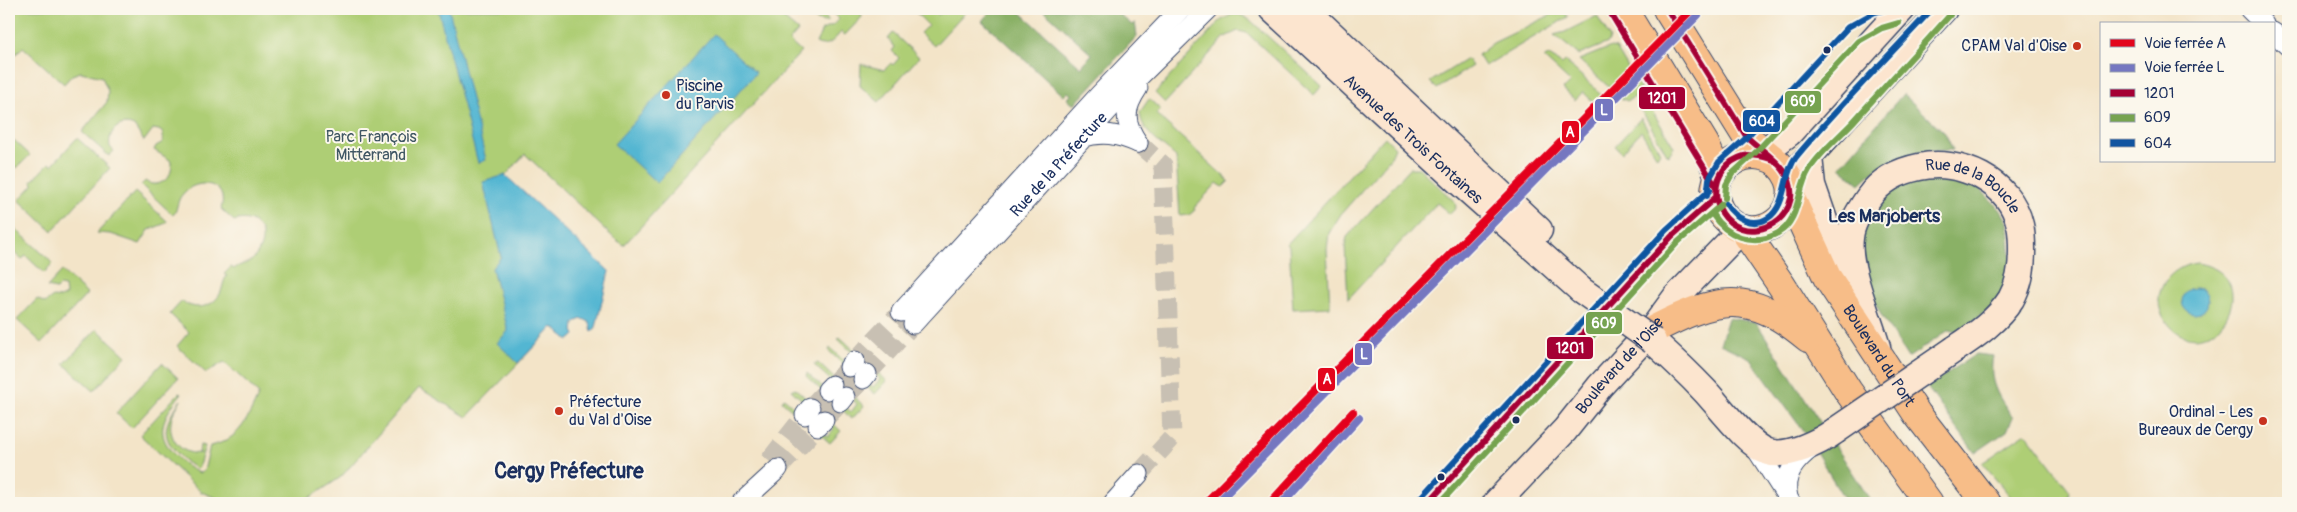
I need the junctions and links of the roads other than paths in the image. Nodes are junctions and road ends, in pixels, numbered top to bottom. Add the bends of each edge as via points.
1 (1181, 9) edge
2 (1208, 9) edge
3 (1272, 9) edge
4 (1305, 9) edge
5 (1623, 9) edge
6 (1667, 9) edge
7 (1902, 9) edge
8 (1944, 9) edge
9 (2249, 9) edge
10 (2262, 22) edge
11 (1190, 26) junction
12 (2274, 33) edge
13 (2288, 46) edge
14 (1086, 136) junction
15 (1763, 155) junction
16 (1809, 157) junction
17 (1038, 162) junction
18 (1719, 177) junction
19 (1791, 195) junction
20 (1743, 229) junction
21 (1587, 285) junction
22 (1862, 328) junction
23 (1652, 336) junction
24 (1824, 352) junction
25 (1882, 360) junction
26 (1827, 436) junction
27 (1753, 444) junction
28 (773, 465) tunnel mouth
29 (1139, 474) tunnel mouth
30 (1789, 500) edge
31 (743, 501) edge
32 (1113, 503) edge
33 (1496, 503) edge
34 (1930, 503) edge
35 (1986, 503) edge

1 - 17 street, Rue de la Préfecture
2 - 11 street, Rue de la Préfecture
3 - 21 street, Avenue des Trois Fontaines via 1457,180
4 - 21 street, Avenue des Trois Fontaines
5 - 18 main road via 1705,144
6 - 15 main road, Boulevard du Port via 1746,136
7 - 15 street via 1789,133
8 - 16 street
9 - 10 street
11 - 14 street, Rue de la Préfecture
11 - 14 street via 1128,102 1127,119 1138,143 1111,134
12 - 13 street
14 - 17 street via 1064,144
14 - 17 street, Rue de la Préfecture via 907,318
15 - 18 main road via 1733,160
15 - 19 main road, Boulevard du Port via 1788,176
16 - 19 street via 1798,170
16 - 22 street via 1812,185
18 - 20 main road via 1715,193 1719,209 1729,222
19 - 20 main road via 1786,213 1774,224 1759,230
19 - 22 main road, Boulevard du Port via 1819,262
20 - 23 street, Boulevard de l'Oise via 1676,297
20 - 24 main road
21 - 23 street, Avenue des Trois Fontaines, bridge
22 - 25 main road, Boulevard du Port
23 - 24 main road via 1696,310 1738,302 1772,312
23 - 27 street, Avenue des Trois Fontaines
23 - 33 street, Boulevard de l'Oise via 1600,386 1565,430
24 - 34 main road via 1853,398
25 - 26 street, Rue de la Boucle, bridge via 1856,281 1849,239 1855,219 1880,184 1899,172 1926,165 1957,166 1984,179 2007,198 2020,224 2018,284 2010,300 1975,336
25 - 35 main road, Boulevard du Port via 1917,414
26 - 27 street, Rue de la Boucle via 1778,454
26 - 30 street, Rue de la Boucle via 1806,452 1789,472 1786,482
27 - 30 street, Avenue des Trois Fontaines
28 - 31 street
29 - 32 street

